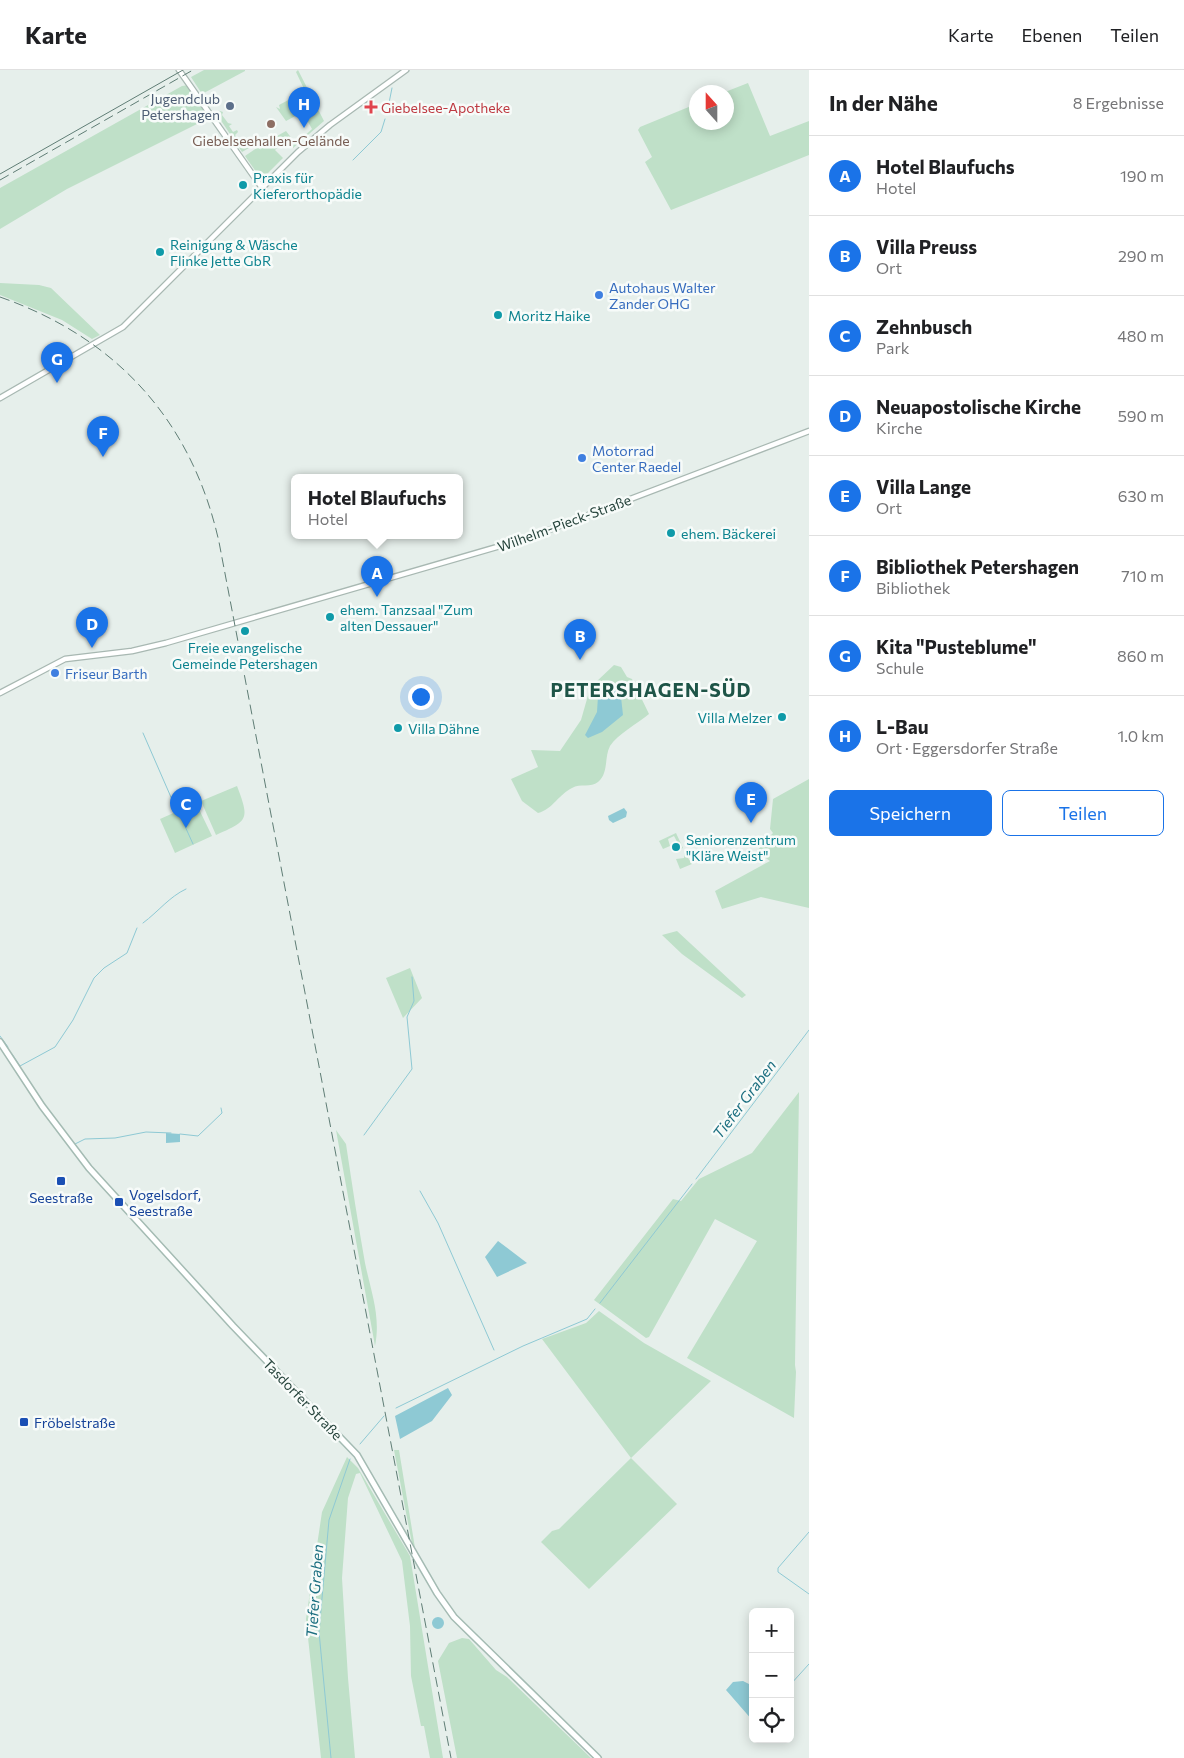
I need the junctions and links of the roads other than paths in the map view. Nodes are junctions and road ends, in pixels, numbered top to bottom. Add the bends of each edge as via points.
1 (179, 70) edge
2 (406, 70) edge
3 (262, 188) junction
4 (0, 398) edge
5 (809, 431) edge
6 (0, 693) edge
7 (0, 1042) edge
8 (598, 1758) edge

1 - 3 street
2 - 3 street via 330,125
3 - 4 street via 123,327
5 - 6 street, Wilhelm-Pieck-Straße via 528,538 157,646 63,660
7 - 8 main road, Tasdorfer Straße via 42,1106 89,1168 239,1333 357,1455 440,1599 454,1617

